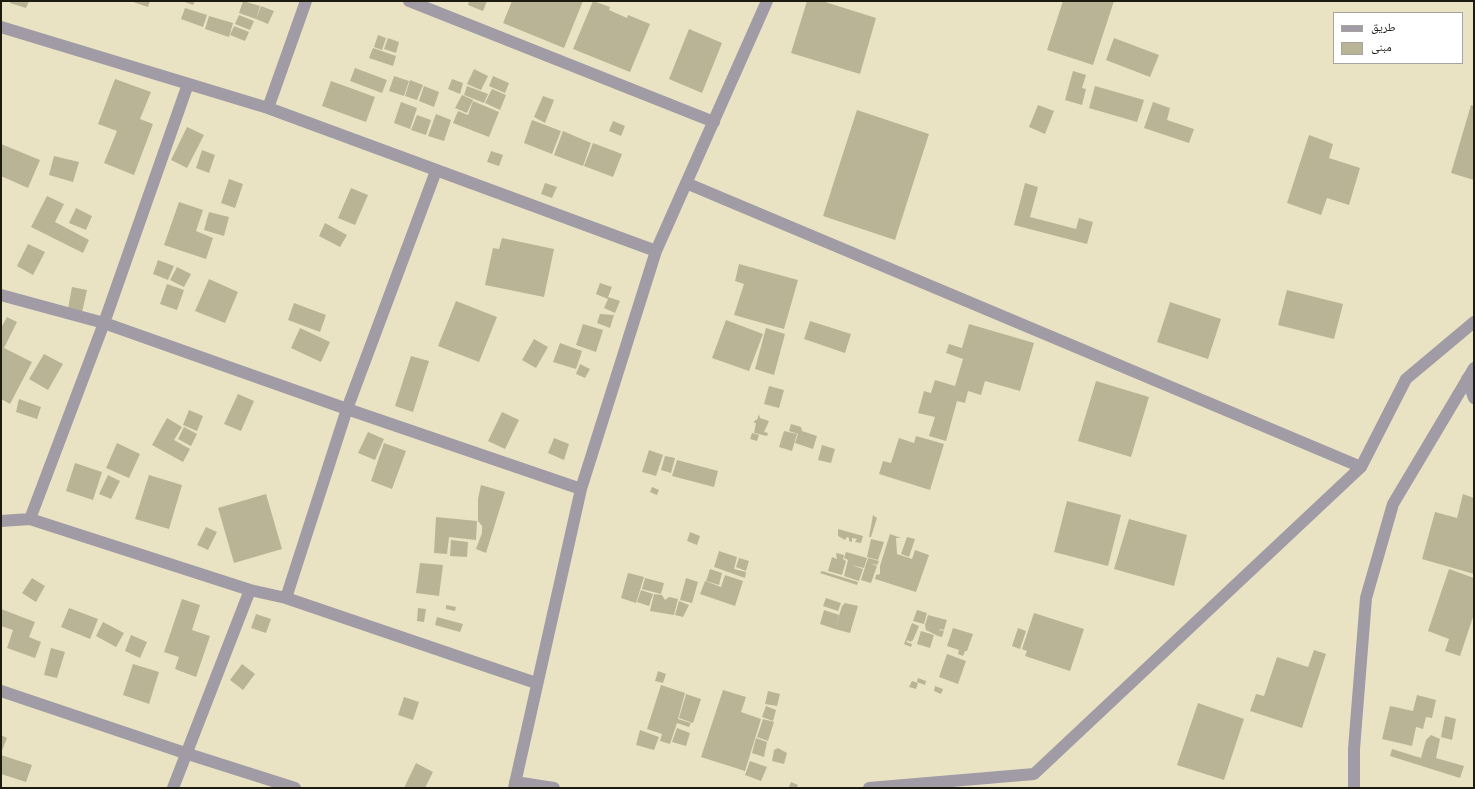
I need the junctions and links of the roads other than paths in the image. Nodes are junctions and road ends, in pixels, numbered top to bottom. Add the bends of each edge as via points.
1 (306, 1) edge
2 (409, 1) edge
3 (767, 1) edge
4 (1, 28) edge
5 (188, 84) junction
6 (268, 108) junction
7 (714, 122) junction
8 (436, 171) junction
9 (686, 183) junction
10 (656, 251) junction
11 (1, 295) edge
12 (1474, 322) edge
13 (104, 323) junction
14 (1474, 368) edge
15 (1467, 379) junction
16 (1474, 398) edge
17 (347, 409) junction
18 (1361, 467) junction
19 (582, 489) junction
20 (30, 519) junction
21 (1, 521) edge
22 (250, 590) junction
23 (286, 598) junction
24 (536, 683) junction
25 (1, 691) edge
26 (185, 753) junction
27 (514, 785) edge
28 (173, 788) edge
29 (295, 788) edge
30 (554, 788) edge
31 (869, 788) edge
32 (1354, 788) edge

1 - 6 street
2 - 7 street
3 - 7 street
4 - 5 street
5 - 6 street
5 - 13 street
6 - 8 street
7 - 9 street
8 - 10 street
8 - 17 street
9 - 10 street
9 - 18 street
10 - 19 street
11 - 13 street
12 - 18 street via 1406,379
13 - 17 street
13 - 20 street
14 - 15 street
15 - 16 street
15 - 32 street via 1393,504 1366,598 1354,749
17 - 19 street
17 - 23 street
18 - 31 street via 1034,774
19 - 24 street
20 - 21 street
20 - 22 street
22 - 23 street
22 - 26 street
23 - 24 street
24 - 27 street
25 - 26 street
26 - 28 street
26 - 29 street
27 - 30 street

